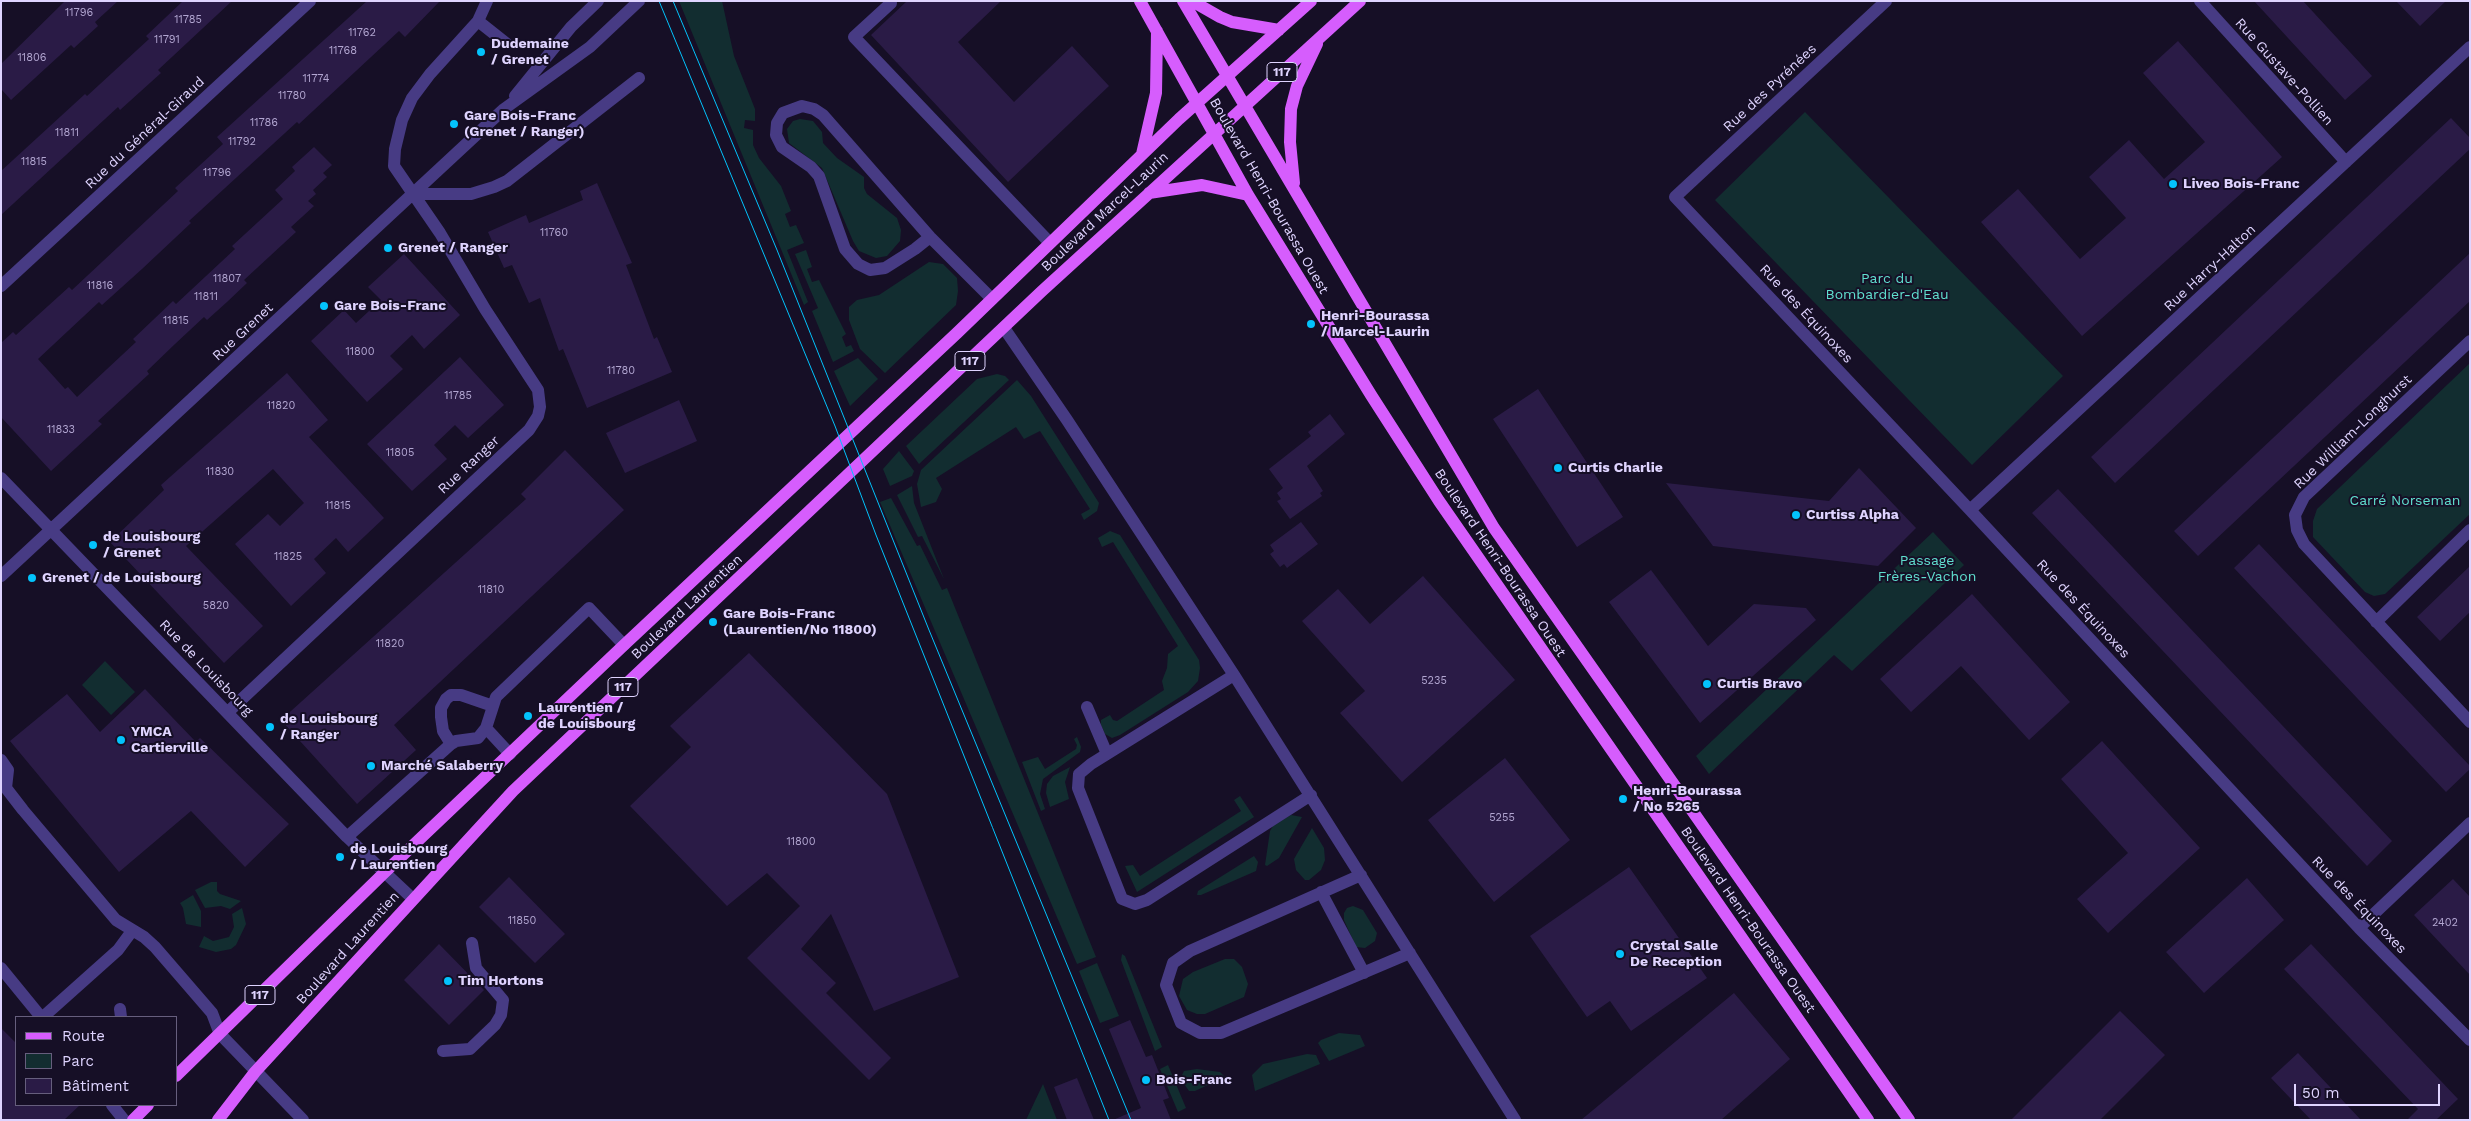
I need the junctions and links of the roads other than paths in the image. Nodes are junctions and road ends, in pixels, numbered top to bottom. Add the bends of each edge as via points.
1 (310, 1) edge
2 (487, 1) edge
3 (598, 1) edge
4 (639, 1) edge
5 (1140, 1) edge
6 (1183, 1) edge
7 (1192, 1) edge
8 (1311, 1) edge
9 (1360, 1) edge
10 (1886, 1) edge
11 (2200, 1) edge
12 (891, 3) dead end
13 (478, 21) junction
14 (1279, 30) junction
15 (1157, 31) junction
16 (1319, 39) junction
17 (507, 44) dead end
18 (2470, 47) edge
19 (1227, 77) junction
20 (639, 78) dead end
21 (1198, 103) junction
22 (1245, 106) junction
23 (504, 109) junction
24 (1214, 133) junction
25 (1142, 154) junction
26 (2346, 162) junction
27 (1294, 186) junction
28 (1148, 193) junction
29 (412, 194) junction
30 (1248, 195) junction
31 (1675, 197) joint
32 (930, 237) junction
33 (1050, 243) junction
34 (1, 286) edge
35 (992, 299) junction
36 (1004, 328) junction
37 (2470, 341) edge
38 (860, 424) joint
39 (875, 450) joint
40 (1, 478) edge
41 (1970, 510) junction
42 (52, 529) junction
43 (2470, 530) edge
44 (1, 576) edge
45 (2376, 622) junction
46 (624, 645) junction
47 (1234, 675) junction
48 (493, 706) junction
49 (1086, 707) dead end
50 (228, 712) junction
51 (2470, 722) edge
52 (486, 728) junction
53 (451, 744) junction
54 (510, 754) junction
55 (1107, 754) junction
56 (1, 760) edge
57 (1311, 795) junction
58 (2470, 823) edge
59 (347, 837) junction
60 (385, 872) junction
61 (1361, 875) junction
62 (1321, 892) junction
63 (413, 899) junction
64 (2359, 928) junction
65 (132, 931) junction
66 (472, 943) dead end
67 (1410, 953) junction
68 (1, 968) edge
69 (1364, 973) junction
70 (41, 1016) edge
71 (43, 1016) edge
72 (220, 1034) junction
73 (2470, 1040) edge
74 (443, 1051) dead end
75 (255, 1072) junction
76 (178, 1074) edge
77 (113, 1106) edge
78 (147, 1106) edge
79 (124, 1120) edge
80 (133, 1120) edge
81 (218, 1120) edge
82 (303, 1120) edge
83 (1515, 1120) edge
84 (1868, 1120) edge
85 (1910, 1120) edge

1 - 34 street, Rue du Général-Giraud
2 - 13 street, Rue Ranger
3 - 23 street, Rue Grenet via 571,27
4 - 23 street, Rue Grenet via 590,47
5 - 15 main road, Boulevard Henri-Bourassa Ouest
6 - 19 main road, Boulevard Henri-Bourassa Ouest
7 - 14 main road via 1232,22
8 - 14 main road, Boulevard Marcel-Laurin / 117
9 - 16 main road, Boulevard Marcel-Laurin / 117
10 - 31 street, Rue des Pyrénées
11 - 26 street, Rue Gustave-Pollien
12 - 33 street via 854,37
13 - 17 street
13 - 29 street, Rue Ranger via 419,88 402,120 394,166
14 - 19 main road, Boulevard Marcel-Laurin / 117
15 - 21 main road, Boulevard Henri-Bourassa Ouest
15 - 25 main road via 1156,92
16 - 22 main road, Boulevard Marcel-Laurin / 117
16 - 27 main road via 1297,86 1291,109
18 - 26 street, Rue Harry-Halton
19 - 21 main road, Boulevard Marcel-Laurin / 117
19 - 22 main road, Boulevard Henri-Bourassa Ouest
20 - 29 street via 507,181 471,194
21 - 24 main road, Boulevard Henri-Bourassa Ouest
21 - 25 main road, Boulevard Marcel-Laurin / 117
22 - 24 main road, Boulevard Marcel-Laurin / 117
22 - 27 main road, Boulevard Henri-Bourassa Ouest
23 - 29 street, Rue Grenet
24 - 28 main road, Boulevard Marcel-Laurin / 117
24 - 30 main road, Boulevard Henri-Bourassa Ouest
25 - 33 main road, Boulevard Marcel-Laurin / 117
26 - 41 street, Rue Harry-Halton
27 - 85 main road, Boulevard Henri-Bourassa Ouest via 1494,528
28 - 30 main road via 1202,185
28 - 36 main road, Boulevard Marcel-Laurin / 117
29 - 42 street, Rue Grenet
29 - 50 street, Rue Ranger via 538,390 538,416 529,430
30 - 84 main road, Boulevard Henri-Bourassa Ouest via 1371,395 1469,545
31 - 41 street, Rue des Équinoxes
32 - 32 street via 823,115 802,106 783,113 777,123 776,135 782,147 819,176 845,249 858,264 870,270 885,268
32 - 35 street
33 - 35 main road, Boulevard Marcel-Laurin / 117
35 - 38 main road, Boulevard Marcel-Laurin / 117
36 - 39 main road, Boulevard Marcel-Laurin / 117
36 - 47 street
37 - 45 street, Rue William-Longhurst via 2304,497 2294,516 2304,544
38 - 46 main road, Boulevard Laurentien / 117
39 - 63 main road, Boulevard Laurentien / 117 via 513,791
40 - 42 street, Rue de Louisbourg
41 - 64 street, Rue des Équinoxes
42 - 44 street, Rue Grenet
42 - 50 street, Rue de Louisbourg
43 - 45 street
45 - 51 street, Rue William-Longhurst
46 - 48 street via 589,608 496,697
46 - 54 main road, Boulevard Laurentien / 117
47 - 55 street
47 - 57 street
48 - 52 street
48 - 53 street via 462,695 451,695 446,699 441,717 443,731
49 - 55 street
50 - 59 street, Rue de Louisbourg
52 - 53 street via 478,738 456,740
52 - 54 street
53 - 59 street
54 - 60 main road, Boulevard Laurentien / 117
55 - 57 street via 1079,774 1078,788 1118,892 1127,903 1147,900
56 - 65 street via 8,770 8,792 116,920
57 - 61 street
58 - 64 street
59 - 60 street, Rue de Louisbourg
60 - 63 street, Rue de Louisbourg
60 - 72 main road, Boulevard Laurentien / 117
61 - 62 street
61 - 67 street
62 - 69 street
62 - 69 street via 1190,951 1173,963 1166,985 1181,1023 1200,1033 1221,1033
63 - 75 main road, Boulevard Laurentien / 117
64 - 73 street, Rue des Équinoxes
65 - 71 street via 118,950
65 - 72 street via 156,947 212,1013
66 - 74 street via 476,968 500,994 502,1008 495,1025 470,1049
67 - 69 street
67 - 83 street
68 - 70 street
72 - 75 street
72 - 76 main road, 117
75 - 81 main road, Boulevard Laurentien / 117
75 - 82 street
77 - 79 street
78 - 80 main road

